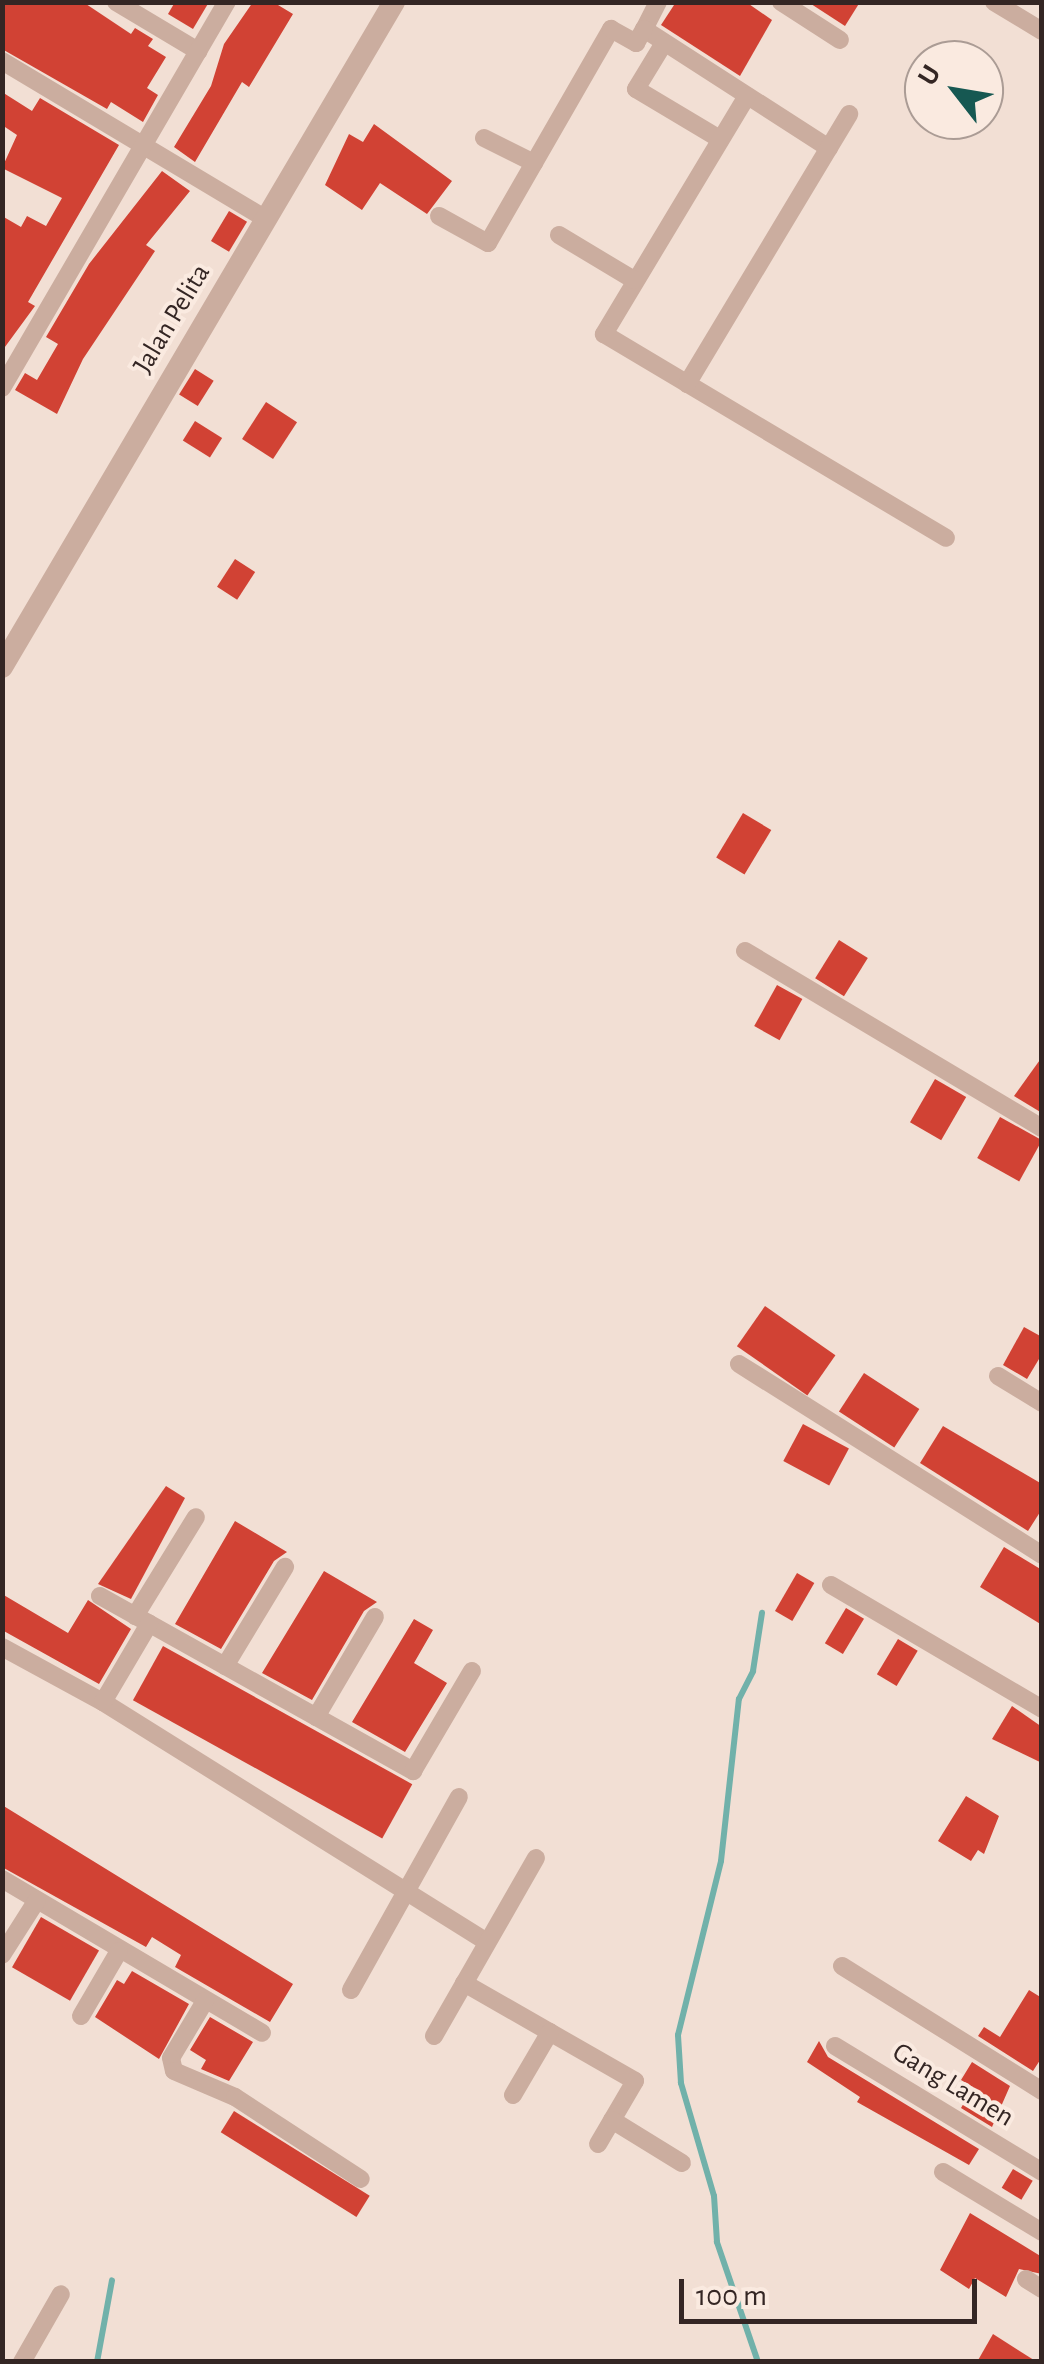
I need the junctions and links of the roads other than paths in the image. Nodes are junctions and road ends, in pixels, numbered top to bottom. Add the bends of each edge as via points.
1 (116, 2) edge
2 (227, 2) edge
3 (394, 2) edge
4 (658, 2) edge
5 (781, 2) edge
6 (994, 2) edge
7 (644, 29) junction
8 (1042, 31) edge
9 (840, 40) dead end
10 (664, 43) junction
11 (198, 52) junction
12 (2, 62) edge
13 (747, 96) junction
14 (850, 114) dead end
15 (484, 138) dead end
16 (720, 139) junction
17 (142, 144) junction
18 (829, 148) junction
19 (534, 164) junction
20 (439, 216) dead end
21 (266, 219) junction
22 (558, 235) dead end
23 (634, 280) junction
24 (686, 384) junction
25 (2, 388) edge
26 (946, 538) dead end
27 (2, 667) edge
28 (745, 951) dead end
29 (1042, 1128) edge
30 (739, 1364) dead end
31 (998, 1376) dead end
32 (1042, 1403) edge
33 (196, 1517) dead end
34 (1042, 1555) edge
35 (285, 1567) dead end
36 (832, 1585) dead end
37 (100, 1596) dead end
38 (374, 1617) dead end
39 (142, 1620) junction
40 (2, 1647) edge
41 (226, 1666) junction
42 (472, 1671) dead end
43 (103, 1702) junction
44 (1042, 1708) edge
45 (316, 1717) junction
46 (458, 1796) dead end
47 (536, 1858) dead end
48 (2, 1879) edge
49 (406, 1892) junction
50 (37, 1900) junction
51 (487, 1942) junction
52 (119, 1951) junction
53 (2, 1955) edge
54 (842, 1966) dead end
55 (464, 1983) junction
56 (351, 1990) dead end
57 (206, 2001) junction
58 (81, 2016) dead end
59 (550, 2032) junction
60 (262, 2034) dead end
61 (434, 2036) dead end
62 (835, 2046) dead end
63 (1042, 2092) edge
64 (513, 2095) dead end
65 (612, 2120) junction
66 (598, 2144) dead end
67 (682, 2164) dead end
68 (943, 2172) dead end
69 (1042, 2172) edge
70 (361, 2179) dead end
71 (1042, 2232) edge
72 (61, 2294) dead end
73 (2, 2354) edge
74 (18, 2362) edge

1 - 11 street
2 - 11 street
3 - 21 street, Jalan Pelita
4 - 7 street
5 - 9 street
6 - 8 street
7 - 10 street
7 - 19 street via 636,42 612,28
10 - 13 street
10 - 16 street via 636,89
11 - 17 street
12 - 17 street
13 - 16 street
13 - 18 street
14 - 18 street
15 - 19 street
16 - 23 street
17 - 21 street
17 - 25 street
18 - 24 street
19 - 20 street via 488,244
21 - 27 street, Jalan Pelita
22 - 23 street
23 - 24 street via 604,334
24 - 26 street
28 - 29 street
30 - 34 street
31 - 32 street
33 - 39 street
35 - 41 street
36 - 44 street
37 - 39 street
38 - 45 street
39 - 41 street
39 - 43 street
40 - 43 street
41 - 45 street
42 - 45 street via 413,1772
43 - 49 street
46 - 49 street
47 - 51 street
48 - 50 street
49 - 51 street
49 - 56 street
50 - 52 street
50 - 53 street
51 - 55 street
52 - 57 street
52 - 58 street
54 - 63 street
55 - 59 street
55 - 61 street
57 - 60 street
57 - 70 street via 171,2058 174,2071 234,2097
59 - 64 street
59 - 65 street via 634,2081
62 - 69 street, Gang Lamen
65 - 66 street
65 - 67 street
68 - 71 street
72 - 74 street
73 - 74 street

